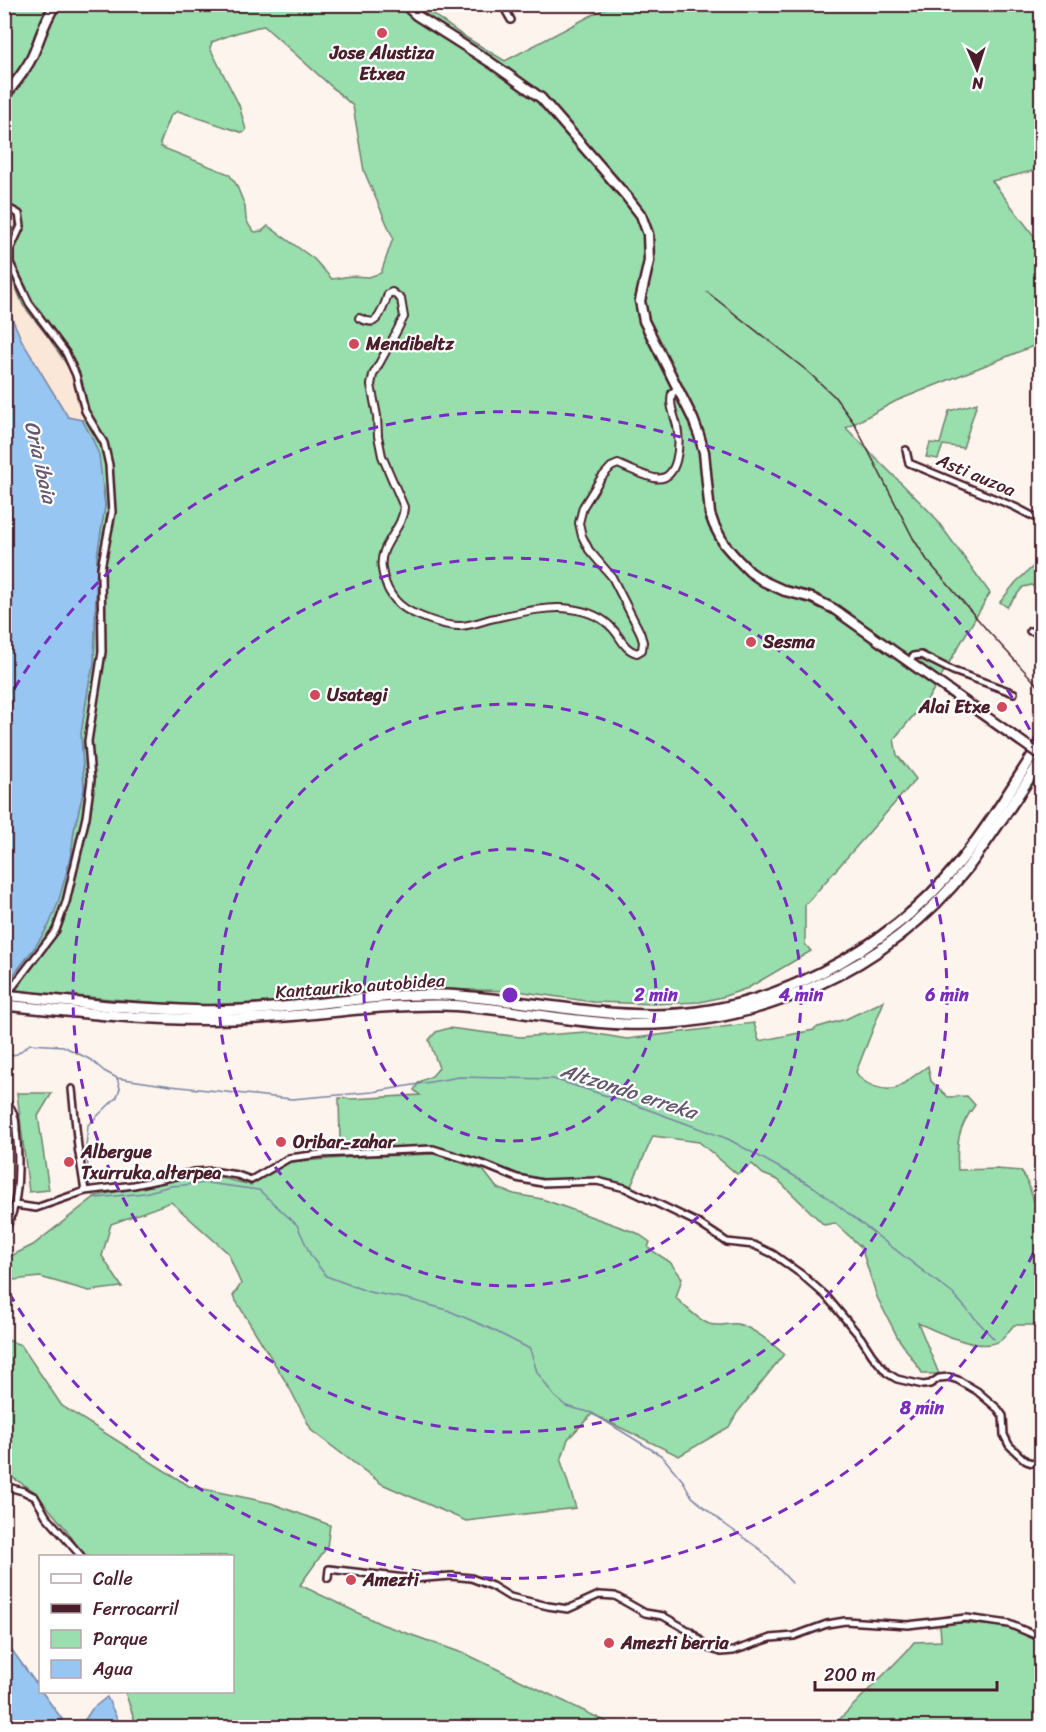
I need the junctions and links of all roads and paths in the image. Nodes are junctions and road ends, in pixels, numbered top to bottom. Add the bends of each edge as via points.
1 (56, 4) edge
2 (404, 4) edge
3 (413, 4) edge
4 (502, 4) edge
5 (511, 20) dead end
6 (443, 31) junction
7 (4, 97) edge
8 (4, 206) edge
9 (360, 318) dead end
10 (678, 389) junction
11 (906, 450) dead end
12 (1041, 521) edge
13 (1030, 632) dead end
14 (1041, 632) edge
15 (910, 662) junction
16 (1014, 693) dead end
17 (1041, 741) edge
18 (1041, 757) edge
19 (4, 995) edge
20 (4, 1005) edge
21 (107, 1010) junction
22 (4, 1014) edge
23 (72, 1089) dead end
24 (4, 1100) edge
25 (85, 1191) junction
26 (15, 1205) junction
27 (4, 1230) edge
28 (1041, 1461) edge
29 (4, 1485) edge
30 (79, 1555) edge
31 (328, 1578) dead end
32 (1041, 1638) edge

1 - 7 highway via 28,65
2 - 6 highway
3 - 6 highway
4 - 5 street
6 - 10 highway via 541,98 641,215 650,249 641,310
8 - 22 street via 19,214 21,226 10,250 10,264 29,303 66,353 86,411 104,444 111,512 101,568 102,652 88,741 91,780 86,817 56,930 11,989
9 - 10 street via 374,321 392,292 401,299 404,316 371,385 382,456 404,507 404,514 383,549 381,568 394,601 421,617 444,624 461,626 531,611 571,609 606,623 630,651 642,650 640,632 612,577 589,550 579,523 584,507 611,467 618,464 656,478 667,476 672,470 678,440 670,401
10 - 15 highway via 704,452 708,502 724,544 763,581 834,609
11 - 12 street, Asti auzoa via 909,463
13 - 14 street
15 - 16 street via 913,656 921,655 954,672
15 - 18 highway, bridge
17 - 21 highway, Kantauriko autobidea via 959,863 913,910 841,962 748,1001 656,1015 623,1015 443,995 222,1011
18 - 21 highway, Kantauriko autobidea via 967,868 920,918 844,972 750,1011 689,1022 622,1024 443,1005 222,1020 187,1020
19 - 21 highway, bridge
20 - 21 highway, bridge
23 - 25 street
24 - 26 street via 15,1116
25 - 26 street via 36,1208
25 - 28 street via 195,1172 212,1171 251,1180 289,1158 396,1149 433,1149 542,1183 597,1181 625,1188 728,1242 754,1245 772,1254 826,1296 887,1373 923,1385 939,1378 958,1380 993,1403 1003,1416 1009,1445 1026,1461
26 - 27 street
29 - 30 street via 35,1497
31 - 32 street via 329,1569 413,1579 471,1578 510,1597 568,1609 599,1595 615,1596 645,1613 663,1616 692,1632 708,1648 721,1652 845,1621 908,1625 966,1618 1009,1624

